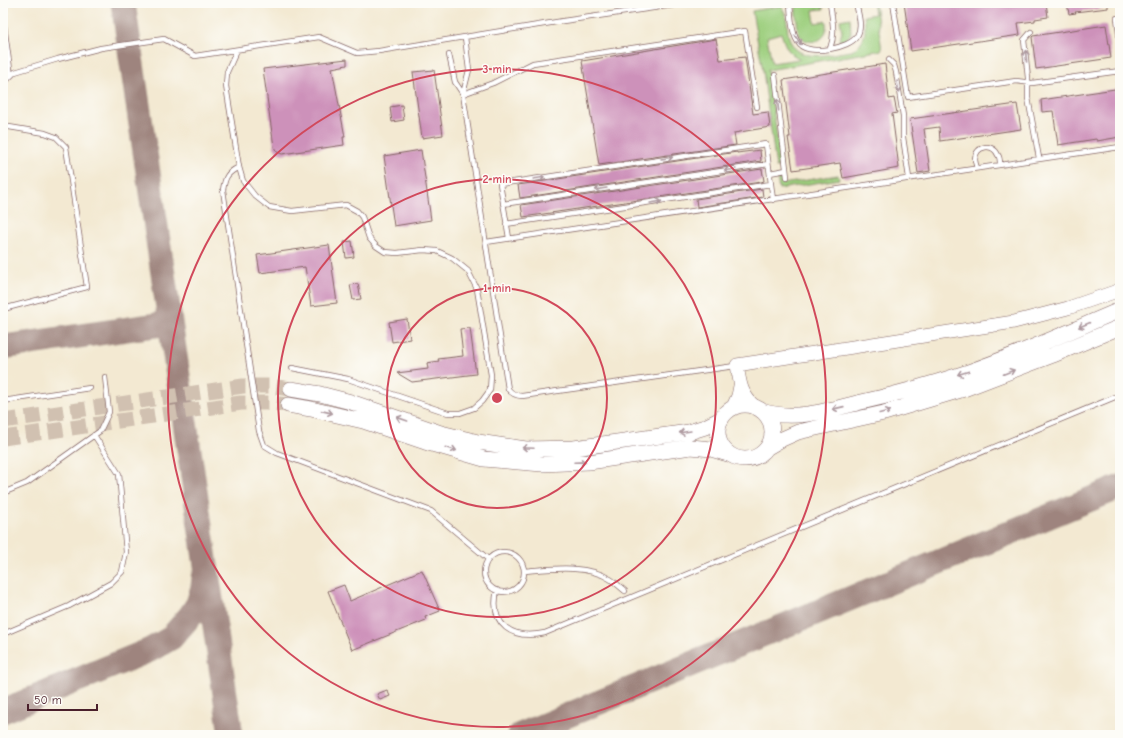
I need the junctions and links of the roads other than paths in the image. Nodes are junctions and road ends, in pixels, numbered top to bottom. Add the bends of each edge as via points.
1 (688, 3) edge
2 (790, 3) edge
3 (830, 3) edge
4 (856, 3) edge
5 (893, 3) edge
6 (3, 18) edge
7 (1117, 18) dead end
8 (1031, 32) dead end
9 (465, 37) junction
10 (1120, 42) edge
11 (830, 49) junction
12 (237, 50) junction
13 (449, 55) dead end
14 (889, 60) dead end
15 (1120, 71) edge
16 (775, 75) dead end
17 (11, 76) junction
18 (1028, 82) junction
19 (3, 84) edge
20 (463, 94) junction
21 (757, 107) dead end
22 (3, 126) edge
23 (1120, 147) edge
24 (1039, 158) junction
25 (768, 164) junction
26 (1000, 164) junction
27 (239, 167) junction
28 (976, 168) junction
29 (786, 170) junction
30 (770, 173) junction
31 (787, 177) dead end
32 (909, 178) junction
33 (771, 184) junction
34 (773, 200) junction
35 (503, 204) junction
36 (506, 224) junction
37 (509, 238) junction
38 (486, 242) junction
39 (1120, 290) edge
40 (3, 310) edge
41 (1120, 310) edge
42 (1120, 327) edge
43 (737, 366) junction
44 (292, 368) dead end
45 (105, 377) dead end
46 (740, 386) junction
47 (90, 388) dead end
48 (291, 389) tunnel mouth
49 (1120, 395) edge
50 (3, 401) edge
51 (288, 405) tunnel mouth
52 (759, 409) junction
53 (726, 414) junction
54 (94, 435) junction
55 (768, 447) junction
56 (728, 454) junction
57 (3, 493) edge
58 (488, 559) junction
59 (524, 571) junction
60 (497, 590) junction
61 (624, 591) dead end
62 (3, 634) edge

1 - 9 lane
2 -> 11 lane via 795,35 800,45 814,51
3 - 11 lane via 834,40
4 - 11 lane via 860,27 857,37 846,46
5 - 18 lane via 908,97 1016,81
6 - 17 lane
7 - 10 lane
18 -> 8 lane via 1024,40
9 - 12 lane via 357,53 319,37
9 - 20 lane via 470,70
12 - 17 lane via 195,56 164,39 101,48 15,72
12 - 27 lane via 227,72 226,86
13 - 20 lane via 455,82
14 -> 32 lane via 896,72
15 - 18 lane
29 -> 16 lane
17 - 19 lane
18 - 24 lane via 1028,98
20 - 21 lane via 493,83 533,63 745,31
20 - 38 lane
22 - 40 lane via 45,133 56,137 66,147 87,287
23 - 24 lane
24 - 26 lane
25 - 30 lane
25 -> 35 lane
35 -> 25 lane via 500,184 766,144
26 - 28 lane
26 - 28 lane via 999,155 988,146 977,152
27 - 44 lane via 243,181 255,196 269,207 292,212 346,205 362,217 369,238 385,252 437,251 452,258 468,271 478,289 491,375 490,390 474,408 460,413 448,413 348,379
27 - 58 lane via 225,179 223,190 259,432 264,445 277,453 431,510
28 - 32 lane
29 - 30 lane
29 - 31 lane
30 - 33 lane
32 - 34 lane
33 - 34 lane
36 -> 33 lane
34 - 37 lane
35 - 36 lane
36 - 37 lane
37 - 38 lane
38 - 43 lane via 508,389 516,396
39 - 43 street via 1068,308 1014,322
41 -> 52 main road via 968,372 876,399 821,412 795,415 774,415
55 -> 42 main road via 798,432 884,412 964,389
43 - 46 street
45 - 54 lane via 109,412 100,431
46 - 52 street via 747,399
46 - 53 street via 738,396
47 - 50 lane
53 -> 48 main road via 705,427 689,432 574,448 526,449 478,442 441,433 351,402
49 - 60 lane via 545,633 534,636 521,635 502,624 496,611
51 -> 56 main road via 363,421 484,458 542,464 589,462 691,447
52 - 53 main road via 748,405 739,406
52 - 55 main road via 771,424 771,440
53 - 56 main road via 718,426 718,434 719,442
54 - 57 lane via 27,483
54 - 62 lane via 119,474 126,552 122,572 111,583 69,606
55 - 56 main road via 754,458 736,458
58 - 59 lane via 500,552 513,554 519,558
58 - 60 lane via 485,577 491,587
59 - 60 lane via 516,588 503,592
59 - 61 lane via 585,569 609,578

